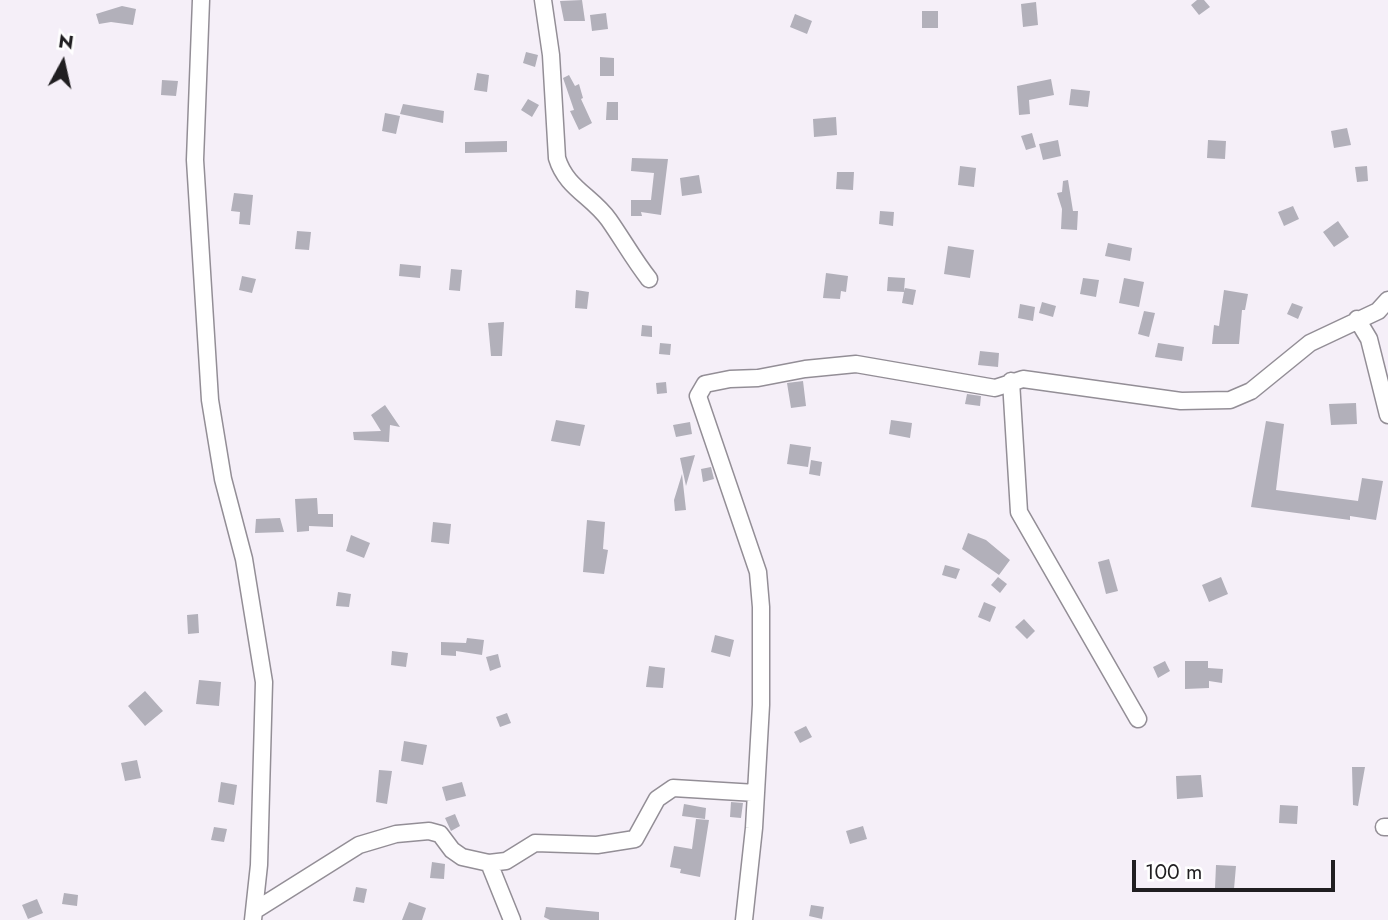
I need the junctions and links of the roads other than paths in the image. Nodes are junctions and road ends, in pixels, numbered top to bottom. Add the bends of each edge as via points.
1 (201, 0) edge
2 (543, 0) edge
3 (649, 279) dead end
4 (1388, 300) edge
5 (1357, 320) junction
6 (1012, 381) junction
7 (1388, 415) edge
8 (1138, 719) dead end
9 (756, 793) junction
10 (489, 863) junction
11 (253, 916) edge
12 (512, 920) edge
13 (744, 920) edge

1 - 11 street via 195,160 208,387 264,682 259,865
2 - 3 street via 562,173 608,218
4 - 5 street via 1378,311
5 - 6 street via 1310,343 1251,391 1230,400 1181,401
5 - 7 street via 1370,339
6 - 8 street via 1019,512
6 - 9 street via 995,388 887,368 837,364 705,384 698,396 758,572 762,663
9 - 10 street via 673,788 657,799 635,839 597,845 536,843 506,861
9 - 13 street
10 - 11 street via 462,857 440,834 396,834 359,845 307,875
10 - 12 street

